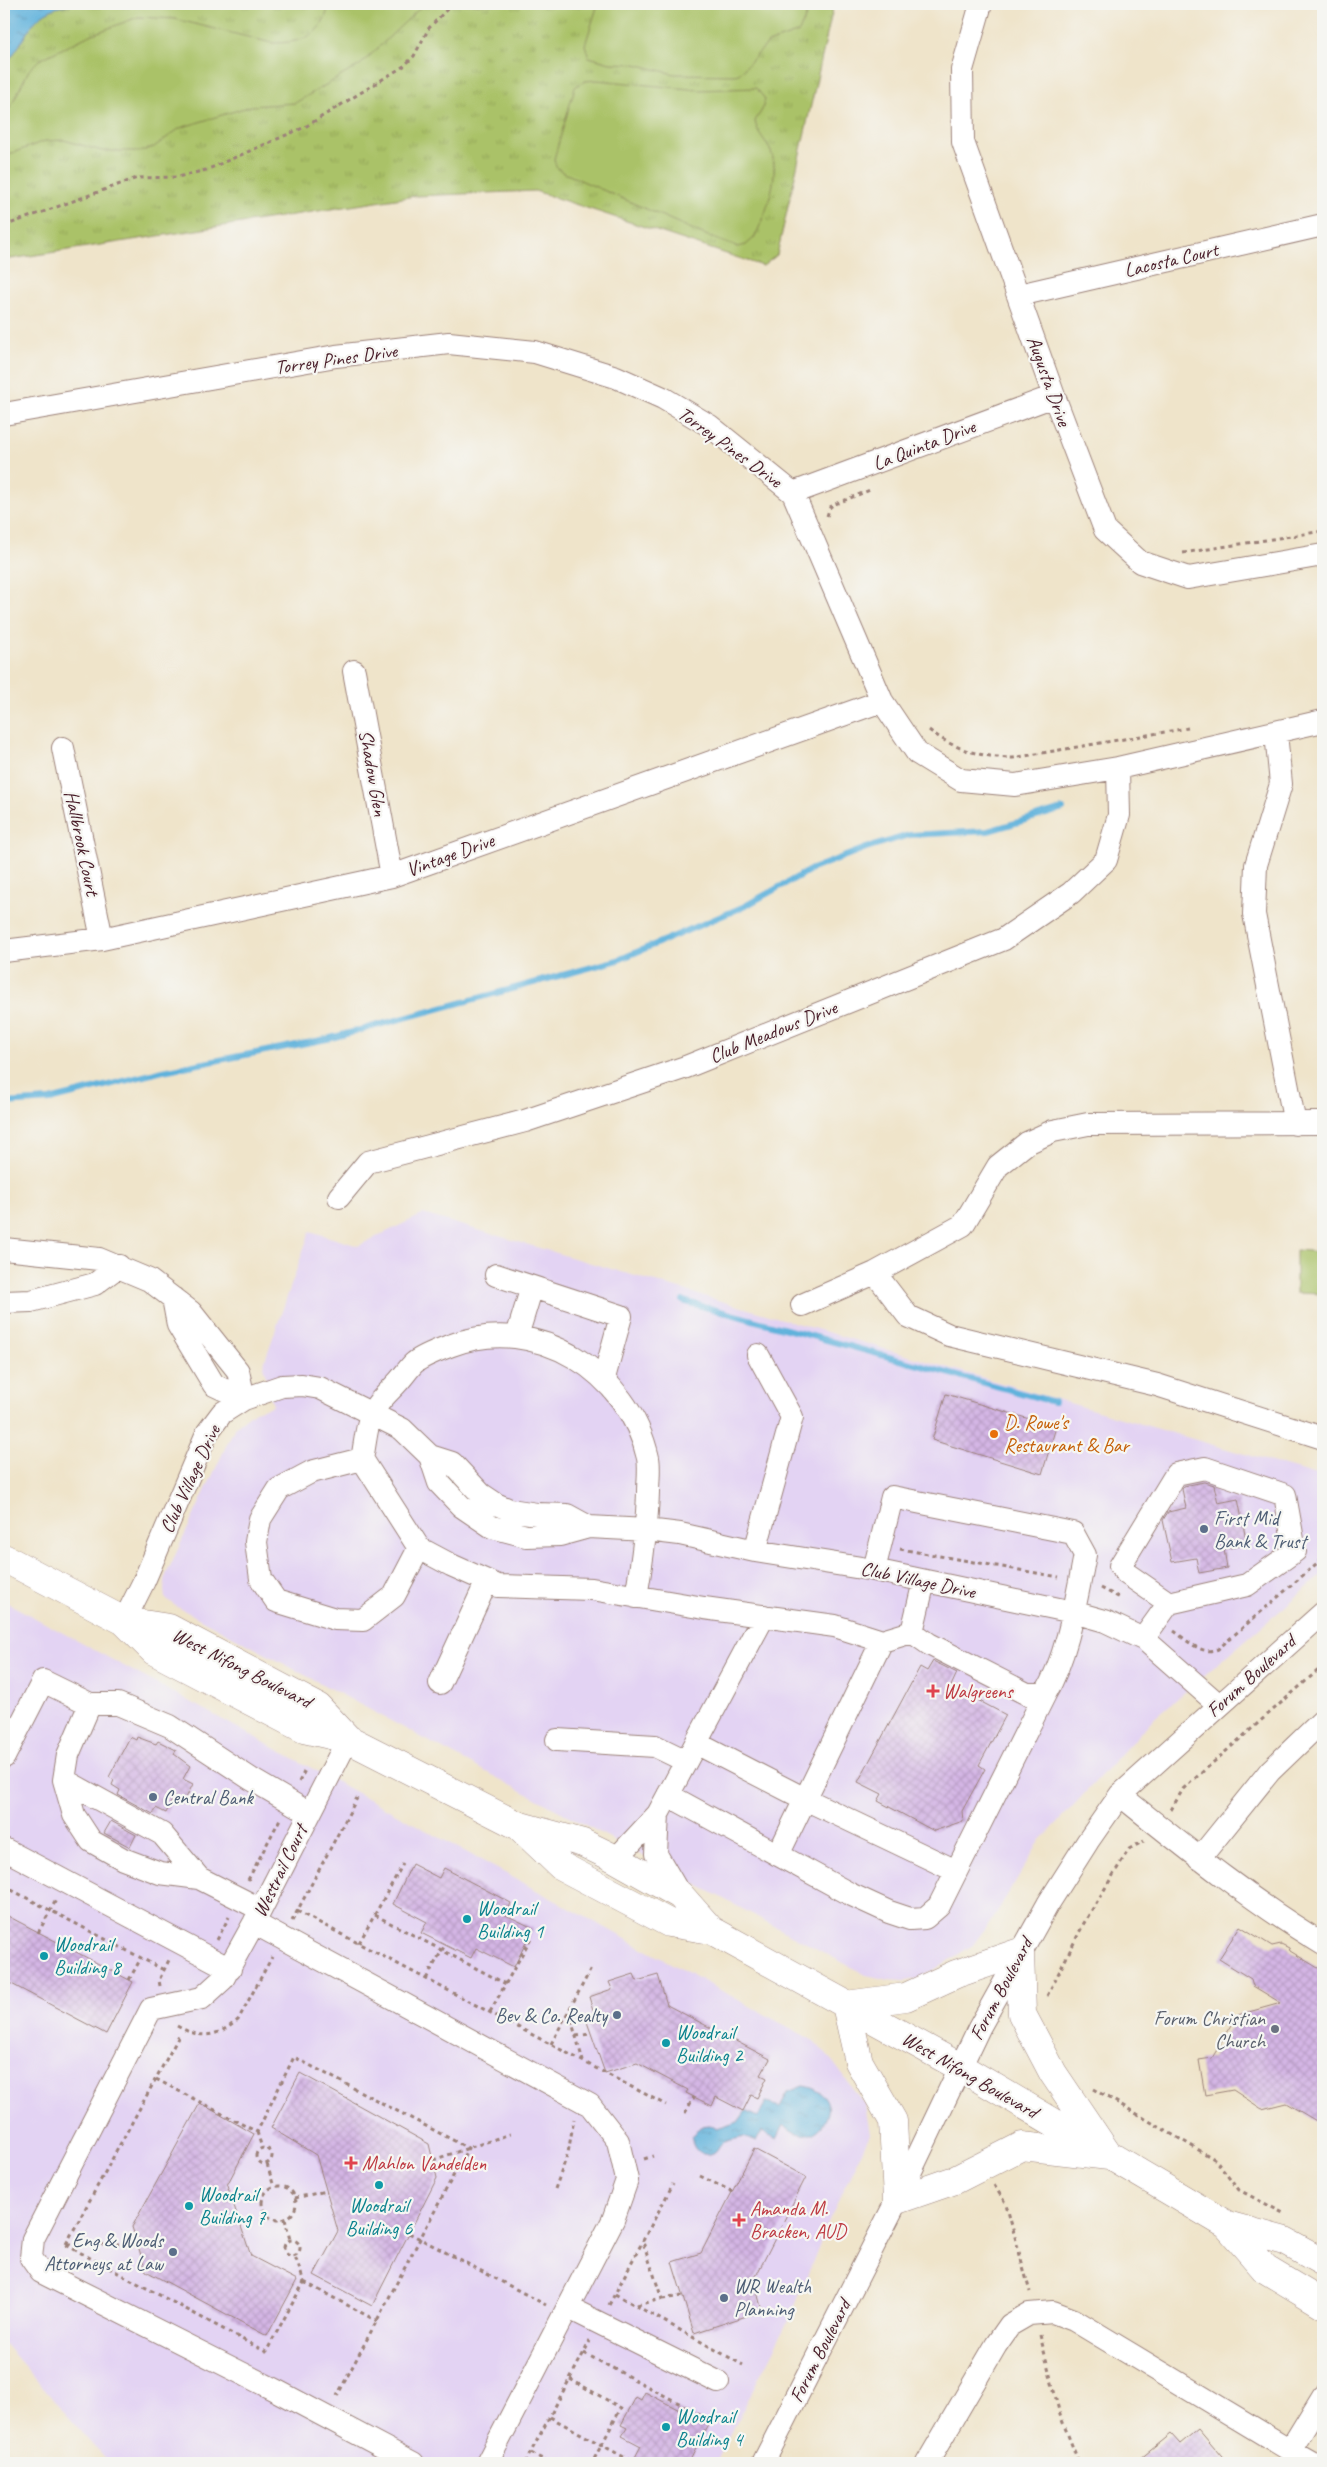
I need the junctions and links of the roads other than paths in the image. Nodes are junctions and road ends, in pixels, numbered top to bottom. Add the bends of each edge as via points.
1 (981, 4) edge
2 (1323, 225) edge
3 (1019, 295) junction
4 (1054, 396) junction
5 (4, 414) edge
6 (793, 494) junction
7 (1323, 555) edge
8 (354, 671) dead end
9 (882, 701) junction
10 (1323, 721) edge
11 (1276, 732) junction
12 (63, 748) dead end
13 (1118, 768) junction
14 (392, 876) junction
15 (102, 939) junction
16 (4, 951) edge
17 (1323, 1123) edge
18 (1295, 1124) junction
19 (339, 1197) dead end
20 (4, 1249) edge
21 (118, 1266) junction
22 (875, 1273) junction
23 (496, 1275) dead end
24 (532, 1287) junction
25 (4, 1302) edge
26 (802, 1305) dead end
27 (516, 1336) junction
28 (758, 1355) dead end
29 (604, 1378) junction
30 (244, 1399) junction
31 (371, 1414) junction
32 (1323, 1438) edge
33 (362, 1460) junction
34 (647, 1530) junction
35 (419, 1548) junction
36 (755, 1551) junction
37 (1086, 1555) junction
38 (4, 1558) edge
39 (1120, 1566) junction
40 (874, 1570) junction
41 (487, 1581) junction
42 (924, 1581) junction
43 (636, 1597) junction
44 (1169, 1603) junction
45 (1074, 1612) junction
46 (1323, 1613) edge
47 (764, 1616) junction
48 (124, 1621) junction
49 (912, 1632) junction
50 (1143, 1639) junction
51 (882, 1641) junction
52 (440, 1683) dead end
53 (1045, 1694) junction
54 (90, 1704) junction
55 (1219, 1705) junction
56 (1323, 1720) edge
57 (348, 1738) junction
58 (557, 1740) dead end
59 (691, 1752) junction
60 (4, 1758) edge
61 (64, 1780) junction
62 (668, 1794) junction
63 (1120, 1795) junction
64 (805, 1799) junction
65 (308, 1813) junction
66 (658, 1814) junction
67 (518, 1825) junction
68 (4, 1849) edge
69 (778, 1855) junction
70 (616, 1859) junction
71 (1198, 1859) junction
72 (956, 1871) junction
73 (199, 1878) junction
74 (680, 1894) junction
75 (257, 1916) junction
76 (711, 1930) junction
77 (1323, 1944) edge
78 (1020, 1952) junction
79 (230, 1968) junction
80 (846, 2005) junction
81 (960, 2067) junction
82 (1109, 2156) junction
83 (897, 2200) junction
84 (1227, 2225) junction
85 (1323, 2262) edge
86 (1323, 2304) edge
87 (567, 2312) junction
88 (718, 2382) dead end
89 (1323, 2396) edge
90 (1290, 2450) junction
91 (413, 2463) edge
92 (487, 2463) edge
93 (763, 2463) edge
94 (927, 2463) edge
95 (1313, 2463) edge

1 - 3 street, Augusta Drive via 962,70 964,142
2 - 3 street, Lacosta Court
3 - 4 street, Augusta Drive
4 - 6 street, La Quinta Drive
4 - 7 street, Augusta Drive via 1105,530 1140,562 1188,578
5 - 6 street, Torrey Pines Drive via 336,356 449,343 535,352 616,377 663,398 710,426
6 - 9 street, Torrey Pines Drive
8 - 14 street, Shadow Glen
9 - 13 street, Torrey Pines Drive via 917,753 961,780 1015,785
9 - 14 street, Vintage Drive
10 - 11 street, Torrey Pines Drive
11 - 13 street, Torrey Pines Drive
11 - 18 street via 1282,784 1256,865 1254,914
12 - 15 street, Hallbrook Court
13 - 19 street, Club Meadows Drive via 1119,816 1106,860 1071,893 1004,939 686,1067 524,1121 368,1162
14 - 15 street, Vintage Drive
15 - 16 street, Vintage Drive
17 - 18 street
18 - 22 street via 1088,1124 1053,1132 1027,1143 998,1166 963,1225
20 - 21 street via 99,1259
21 - 25 street via 95,1284 30,1301
21 - 30 street via 149,1280 191,1312 238,1371
22 - 26 street
22 - 32 street via 908,1316 949,1335 1157,1385
23 - 24 street
24 - 27 street
24 - 29 street via 621,1316
27 - 29 street via 547,1344 576,1357
27 - 31 street via 495,1335 464,1340 437,1350 414,1363
28 - 36 street via 792,1417
29 - 34 street via 629,1411 648,1459
30 - 31 street, Club Village Drive via 282,1386 302,1385 320,1388
30 - 48 street, Club Village Drive via 222,1413 207,1434
31 - 33 street
31 - 34 street, Club Village Drive via 402,1429 430,1456 439,1483 461,1506 492,1527 526,1536 560,1535 589,1527
33 - 35 street
33 - 35 street via 311,1472 279,1489 260,1519 256,1542 261,1579 276,1601 335,1619 363,1620 394,1596
34 - 36 street, Club Village Drive
34 - 43 street
35 - 41 street
36 - 40 street, Club Village Drive
37 - 39 street
37 - 40 street via 1073,1533 892,1497
37 - 45 street
38 - 48 main road, West Nifong Boulevard
39 - 44 street via 1126,1574
39 - 44 street via 1176,1474 1205,1468 1286,1494 1295,1551 1247,1585
40 - 42 street, Club Village Drive
41 - 43 street via 498,1586 592,1589
41 - 52 street
42 - 45 street, Club Village Drive
42 - 49 street
43 - 47 street
44 - 50 street
45 - 50 street, Club Village Drive via 1105,1621
45 - 53 street
46 - 55 street, Forum Boulevard
47 - 51 street via 836,1626
47 - 59 street
48 - 57 main road, West Nifong Boulevard via 169,1628 318,1707
49 - 51 street
49 - 53 street via 928,1644 1027,1694
50 - 55 street, Club Village Drive
51 - 64 street
53 - 72 street
54 - 60 street via 43,1681
54 - 61 street via 68,1755
54 - 65 street via 118,1704 170,1726
55 - 63 street, Forum Boulevard
56 - 71 street via 1270,1771
57 - 65 street, Westrail Court
57 - 67 main road, West Nifong Boulevard
58 - 59 street via 655,1746
59 - 62 street
59 - 64 street
61 - 73 street via 162,1834
61 - 73 street via 74,1815 91,1841 123,1859 160,1873
62 - 66 street
62 - 69 street
63 - 71 street
63 - 78 street, Forum Boulevard
64 - 69 street
64 - 72 street
65 - 75 street, Westrail Court
66 - 70 street
66 - 74 street via 656,1854
67 - 70 main road, West Nifong Boulevard via 583,1843
67 - 76 main road, West Nifong Boulevard via 561,1866 669,1923
68 - 79 street
69 - 72 street via 852,1895 910,1919 925,1918 939,1906
70 - 74 main road, West Nifong Boulevard
71 - 77 street
73 - 75 street via 238,1898
74 - 76 main road, West Nifong Boulevard
75 - 79 street, Westrail Court
75 - 87 street via 590,2105 618,2140 627,2180 613,2220
76 - 80 main road, West Nifong Boulevard
78 - 80 main road via 956,1974 906,1997
78 - 81 street, Forum Boulevard
78 - 82 main road via 1022,2014 1053,2073
79 - 91 street, Westrail Court via 202,1998 151,2009 33,2239 31,2258 41,2272
80 - 81 main road, West Nifong Boulevard
80 - 83 main road via 859,2062 893,2121
81 - 82 main road, West Nifong Boulevard
81 - 83 street, Forum Boulevard
82 - 83 main road via 1022,2146 955,2180
82 - 84 main road, West Nifong Boulevard
83 - 93 street, Forum Boulevard
84 - 85 main road, West Nifong Boulevard via 1285,2241
84 - 86 main road, West Nifong Boulevard via 1265,2269
87 - 88 street
87 - 92 street
89 - 90 street
90 - 94 street via 1074,2320 1053,2312 1030,2314 1010,2325
90 - 95 street

